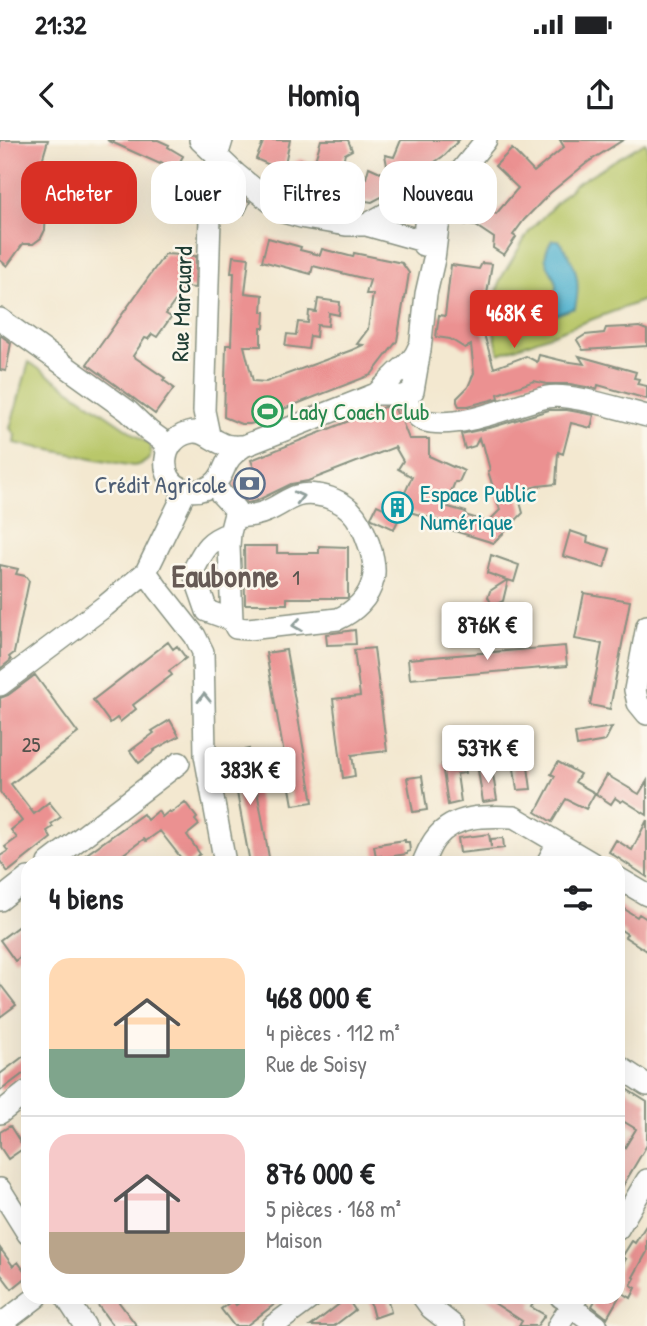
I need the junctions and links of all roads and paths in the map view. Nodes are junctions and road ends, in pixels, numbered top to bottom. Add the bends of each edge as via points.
1 (200, 140) edge
2 (486, 141) edge
3 (219, 148) edge
4 (469, 161) edge
5 (379, 218) edge
6 (425, 224) edge
7 (439, 224) edge
8 (366, 225) junction
9 (422, 241) junction
10 (426, 293) junction
11 (0, 319) edge
12 (399, 387) junction
13 (128, 411) junction
14 (204, 411) junction
15 (647, 416) edge
16 (184, 434) junction
17 (212, 437) junction
18 (244, 446) junction
19 (167, 451) junction
20 (219, 476) junction
21 (186, 490) junction
22 (233, 525) junction
23 (146, 572) junction
24 (207, 611) junction
25 (232, 620) junction
26 (647, 626) edge
27 (195, 636) junction
28 (0, 685) edge
29 (647, 714) edge
30 (179, 763) dead end
31 (558, 842) junction
32 (427, 854) edge
33 (57, 856) edge
34 (224, 856) edge
35 (551, 856) edge
36 (581, 856) edge
37 (625, 882) edge
38 (21, 884) edge
39 (647, 895) edge
40 (0, 900) edge
41 (625, 1071) edge
42 (647, 1085) edge
43 (21, 1096) edge
44 (0, 1113) edge
45 (647, 1180) edge
46 (0, 1189) edge
47 (625, 1217) edge
48 (21, 1223) edge
49 (28, 1304) edge
50 (71, 1304) edge
51 (303, 1304) edge
52 (428, 1304) edge
53 (568, 1304) edge
54 (574, 1304) edge
55 (0, 1325) edge
56 (85, 1326) edge
57 (273, 1326) edge
58 (454, 1326) edge
59 (558, 1326) edge
60 (597, 1326) edge

1 - 3 street
2 - 4 street
3 - 8 street via 236,174 283,212
3 - 14 street, Rue Marcuard via 210,219
5 - 8 street
6 - 9 street
7 - 10 street
8 - 9 street
9 - 10 street
10 - 12 street via 420,342
11 - 13 street
12 - 15 street via 418,418 430,422 457,422 549,396
12 - 18 street
13 - 16 street via 170,433
13 - 19 street
14 - 16 street
14 - 17 street, Rue Marcuard
16 - 17 street
16 - 19 street
17 - 18 street via 225,445
17 - 20 street via 224,453
18 - 20 street
19 - 21 street via 169,477
20 - 21 street via 206,489
20 - 22 street via 221,494 236,510
21 - 23 street
22 - 24 street via 214,538 193,572
22 - 25 street via 229,546
22 -> 25 street via 299,494 338,501 351,510 364,533 374,578 361,602 338,620 248,629 236,628
23 - 27 street
23 - 28 street
24 - 25 street
24 - 27 street
26 - 29 street via 635,690 638,704
34 -> 27 street via 205,755 203,652
30 - 33 street
31 - 32 street via 514,817 462,820 445,829
31 - 35 street
31 - 36 street
37 - 39 street
38 - 40 street
41 - 42 street
43 - 44 street
45 - 47 street
46 - 48 street
49 - 55 street
50 - 56 street
51 - 57 street
52 - 58 street
53 - 59 street
54 - 60 street

